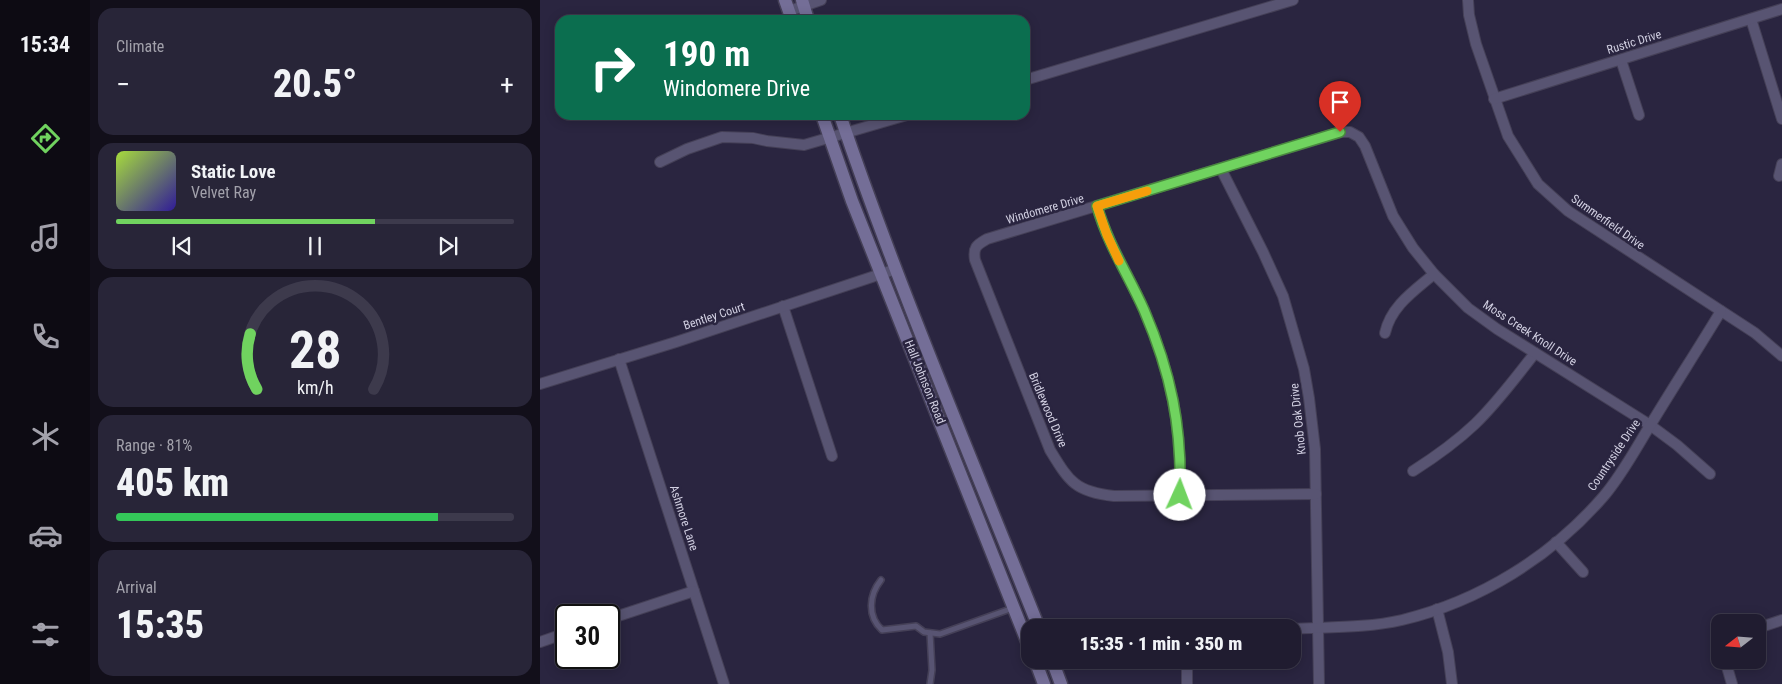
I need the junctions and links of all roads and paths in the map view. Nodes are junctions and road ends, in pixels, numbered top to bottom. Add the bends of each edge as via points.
1 (821, 0) edge
2 (1293, 0) edge
3 (1468, 0) edge
4 (802, 3) edge
5 (1782, 9) edge
6 (789, 10) edge
7 (806, 15) edge
8 (1751, 19) junction
9 (1622, 60) junction
10 (1030, 79) edge
11 (1494, 99) junction
12 (1639, 115) dead end
13 (1782, 119) edge
14 (824, 120) edge
15 (842, 120) edge
16 (890, 120) edge
17 (846, 133) junction
18 (1359, 137) joint
19 (830, 139) junction
20 (660, 162) dead end
21 (1782, 164) edge
22 (1221, 169) junction
23 (1779, 176) dead end
24 (1097, 206) junction
25 (974, 254) joint
26 (896, 270) junction
27 (882, 274) junction
28 (1434, 274) junction
29 (783, 306) junction
30 (1721, 311) junction
31 (1385, 333) dead end
32 (1535, 353) junction
33 (1782, 356) edge
34 (620, 359) junction
35 (540, 384) edge
36 (1650, 425) junction
37 (832, 456) dead end
38 (1413, 471) dead end
39 (1710, 474) dead end
40 (1316, 494) junction
41 (1180, 495) junction
42 (1556, 542) junction
43 (1583, 572) dead end
44 (881, 580) dead end
45 (694, 591) junction
46 (1013, 608) junction
47 (1437, 609) junction
48 (620, 615) edge
49 (1035, 619) edge
50 (1782, 620) edge
51 (1766, 625) edge
52 (1021, 627) edge
53 (1301, 628) edge
54 (1318, 628) junction
55 (930, 633) junction
56 (555, 637) edge
57 (540, 642) edge
58 (1038, 669) edge
59 (1055, 669) edge
60 (1187, 669) edge
61 (1728, 669) edge
62 (724, 684) edge
63 (930, 684) edge
64 (1044, 684) edge
65 (1061, 684) edge
66 (1187, 684) edge
67 (1319, 684) edge
68 (1452, 684) edge
69 (1732, 684) edge

1 - 4 street
2 - 10 street
3 - 11 street, Summerfield Drive via 1468,15
4 - 6 street
4 - 7 main road
5 - 8 street, Rustic Drive
8 - 9 street, Rustic Drive
8 - 13 street
9 - 11 street, Rustic Drive
9 - 12 street
11 - 30 street, Summerfield Drive via 1508,136 1538,184 1568,212
14 - 19 main road, Hall Johnson Road
15 - 17 main road, Hall Johnson Road
16 - 17 street
17 - 19 street
17 - 26 main road, Hall Johnson Road
18 - 22 street, Windomere Drive via 1350,132 1340,132
18 - 28 street, Moss Creek Knoll Drive via 1393,216
19 - 20 street via 804,145 722,137
19 - 27 main road, Hall Johnson Road
21 - 23 street
22 - 24 street, Windomere Drive
22 - 40 street, Knob Oak Drive via 1283,296 1294,332 1309,398
24 - 25 street, Windomere Drive via 987,239 976,245
24 - 41 street via 1113,250 1144,310 1161,355 1178,429
25 - 41 street, Bridlewood Drive via 1050,450 1066,475 1095,494
26 - 27 street, Bentley Court
26 - 49 main road, Hall Johnson Road
27 - 29 street, Bentley Court
27 - 46 main road, Hall Johnson Road
28 - 31 street via 1397,308
28 - 32 street, Moss Creek Knoll Drive via 1468,308
29 - 34 street, Bentley Court
29 - 37 street
30 - 33 street, Summerfield Drive
30 - 36 street, Countryside Drive
32 - 36 street, Moss Creek Knoll Drive
32 - 38 street via 1475,424 1440,454
34 - 35 street, Bentley Court
34 - 45 street, Ashmore Lane
36 - 39 street, Moss Creek Knoll Drive
36 - 42 street, Countryside Drive via 1603,496
40 - 41 street, Bridlewood Drive
40 - 54 street, Knob Oak Drive
42 - 43 street
42 - 47 street, Countryside Drive via 1515,573
44 - 55 lane via 873,598 871,615 875,624 882,630 916,626
45 - 48 street
45 - 62 street, Ashmore Lane
46 - 52 main road, Hall Johnson Road
46 - 55 lane via 940,634
47 - 54 street, Countryside Drive via 1371,625
47 - 68 street
50 - 51 street
53 - 54 street, Countryside Drive
54 - 67 street, Knob Oak Drive
55 - 63 lane
56 - 57 street
58 - 64 main road
59 - 65 main road
60 - 66 street
61 - 69 street

